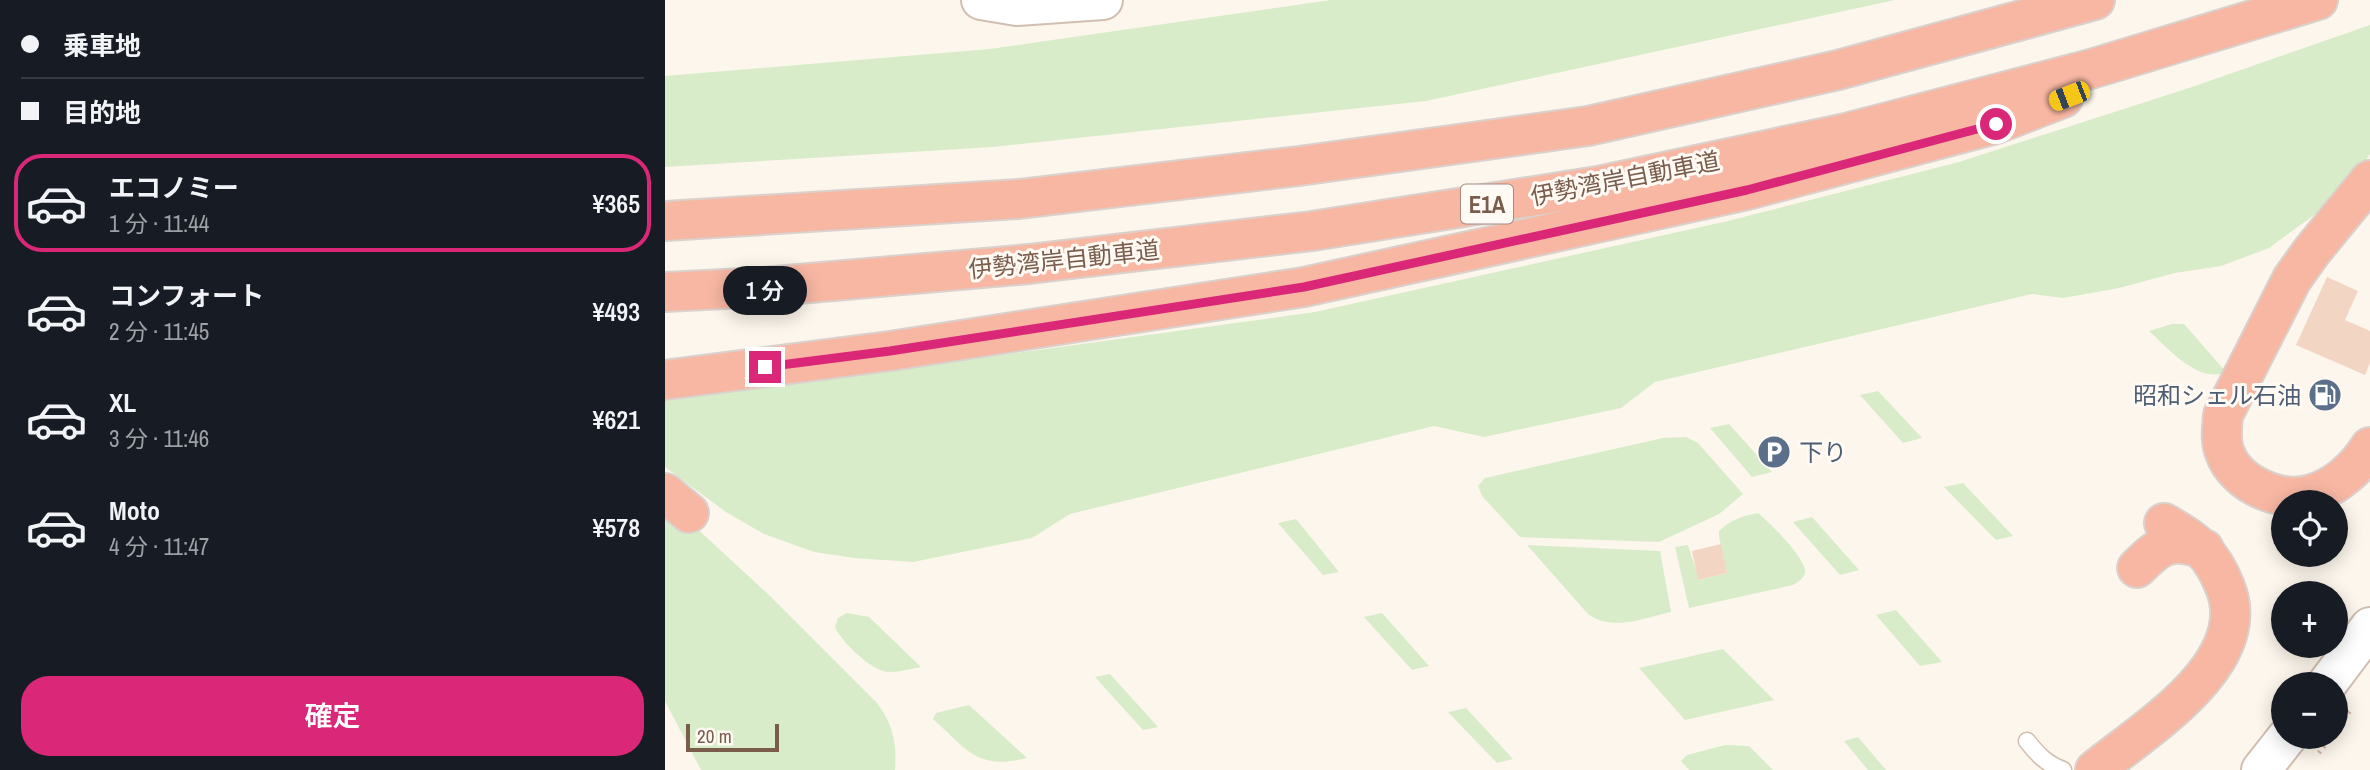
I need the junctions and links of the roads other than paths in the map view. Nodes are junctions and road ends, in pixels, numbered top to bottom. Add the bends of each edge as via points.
1 (981, 0) edge
2 (1103, 0) edge
3 (2095, 0) edge
4 (2304, 5) edge
5 (2370, 180) edge
6 (665, 221) edge
7 (665, 292) edge
8 (665, 380) edge
9 (2370, 447) edge
10 (2164, 523) dead end
11 (2204, 549) junction
12 (2137, 568) dead end
13 (2370, 627) edge
14 (2335, 672) edge
15 (2027, 741) dead end
16 (2278, 749) edge
17 (2094, 768) edge
18 (2063, 770) edge
19 (2261, 770) edge

1 - 2 street via 1017,6
3 - 6 highway via 1838,70 1588,126 1019,199
4 - 7 highway, 伊勢湾岸自動車道 / E1A via 2091,69 1846,133 1598,186 1311,231 1029,264
4 - 8 highway via 1996,124 1747,190 1304,287 890,351
5 - 9 highway via 2292,279 2223,415 2221,437 2225,455 2237,472 2254,485 2292,498 2329,488
10 - 11 highway
11 - 12 highway via 2169,543
11 - 17 highway via 2228,593 2226,641 2191,691
13 - 14 street
15 - 18 lane via 2040,757
16 - 19 street

